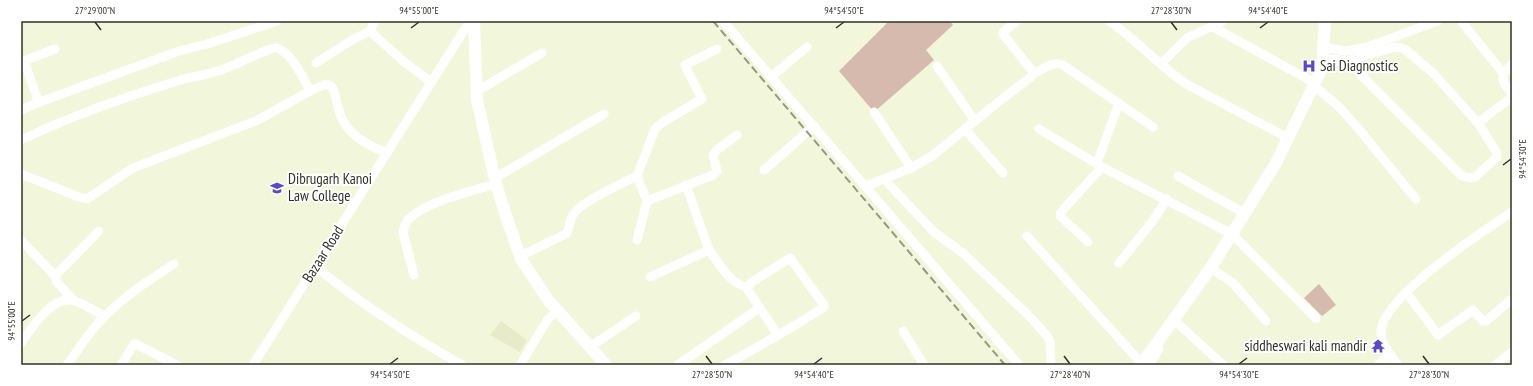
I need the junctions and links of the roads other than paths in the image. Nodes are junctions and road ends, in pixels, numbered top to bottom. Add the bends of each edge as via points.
1 (277, 21) edge
2 (375, 21) edge
3 (470, 21) edge
4 (474, 21) edge
5 (724, 21) edge
6 (1017, 21) edge
7 (1110, 21) edge
8 (1223, 21) edge
9 (1325, 21) edge
10 (1438, 21) edge
11 (1464, 22) edge
12 (1211, 26) junction
13 (370, 31) junction
14 (807, 47) dead end
15 (717, 48) dead end
16 (55, 49) dead end
17 (542, 53) dead end
18 (1323, 53) junction
19 (1347, 61) junction
20 (22, 62) edge
21 (316, 63) dead end
22 (1161, 64) junction
23 (1512, 64) edge
24 (937, 66) dead end
25 (1503, 73) junction
26 (1034, 74) junction
27 (771, 77) junction
28 (430, 82) junction
29 (1314, 84) junction
30 (310, 91) junction
31 (477, 91) junction
32 (1512, 93) edge
33 (1512, 97) edge
34 (37, 103) junction
35 (1119, 103) junction
36 (21, 110) edge
37 (874, 112) dead end
38 (604, 114) dead end
39 (975, 121) junction
40 (1478, 123) junction
41 (814, 126) junction
42 (1153, 127) dead end
43 (965, 129) junction
44 (1038, 130) dead end
45 (737, 135) dead end
46 (1288, 138) junction
47 (21, 140) edge
48 (386, 153) junction
49 (1100, 165) junction
50 (911, 168) junction
51 (764, 170) dead end
52 (1003, 173) dead end
53 (21, 174) edge
54 (636, 176) junction
55 (1178, 176) dead end
56 (884, 179) junction
57 (496, 181) junction
58 (686, 185) junction
59 (866, 186) junction
60 (1167, 199) junction
61 (1416, 199) dead end
62 (646, 201) junction
63 (1512, 212) edge
64 (1244, 213) junction
65 (99, 231) dead end
66 (1232, 234) junction
67 (1028, 236) dead end
68 (21, 240) edge
69 (637, 240) dead end
70 (1088, 242) dead end
71 (709, 250) junction
72 (520, 256) junction
73 (1119, 263) dead end
74 (174, 264) dead end
75 (315, 266) junction
76 (1213, 268) junction
77 (414, 275) dead end
78 (55, 276) junction
79 (650, 277) dead end
80 (748, 287) junction
81 (1406, 292) junction
82 (1512, 299) edge
83 (74, 301) junction
84 (759, 308) junction
85 (556, 311) junction
86 (105, 316) junction
87 (636, 316) dead end
88 (1316, 318) dead end
89 (1174, 321) junction
90 (1266, 321) dead end
91 (903, 331) dead end
92 (778, 335) junction
93 (21, 342) edge
94 (590, 347) junction
95 (1512, 352) edge
96 (1390, 355) junction
97 (67, 365) edge
98 (121, 365) edge
99 (177, 365) edge
100 (253, 365) edge
101 (462, 365) edge
102 (520, 365) edge
103 (606, 365) edge
104 (678, 365) edge
105 (725, 365) edge
106 (924, 365) edge
107 (1019, 365) edge
108 (1051, 365) edge
109 (1144, 365) edge
110 (1223, 365) edge
111 (1378, 365) edge
112 (1398, 365) edge
113 (1495, 365) edge

1 - 34 street via 179,51
2 - 13 street
3 - 28 street, Bazaar Road
4 - 31 main road
5 - 27 street
6 - 26 street via 1003,34
7 - 22 street
8 - 12 street
9 - 18 main road
10 - 18 street via 1367,47
11 - 25 street
12 - 22 street via 1187,38
12 - 29 street
13 - 21 street
13 - 28 street via 402,61
14 - 27 street
15 - 54 street via 685,65 702,99 655,129
16 - 20 street
17 - 31 street
18 - 19 street
18 - 29 main road via 1322,68
19 - 40 street via 1392,48 1405,49 1434,74
19 - 40 street via 1462,176 1470,178 1480,174 1498,155
20 - 34 street via 38,97
22 - 46 street via 1188,85
23 - 25 street
24 - 39 street
25 - 32 street via 1503,82
26 - 35 street via 1058,63
26 - 39 street
27 - 41 street
28 - 48 street, Bazaar Road
29 - 46 main road
29 - 61 street via 1352,121
30 - 47 street via 292,59 279,48 272,48 218,71 179,80 104,106
30 - 48 street via 326,84 331,86 342,119 352,132
30 - 53 street via 258,120 133,168 86,199
31 - 57 main road
33 - 40 street
34 - 36 street
35 - 42 street
35 - 49 street
37 - 50 street
38 - 57 street
39 - 43 street
41 - 51 street
41 - 59 street
43 - 50 street via 932,156
43 - 52 street
44 - 49 street
45 - 58 street via 713,155 716,173
46 - 64 main road via 1276,163
48 - 75 street, Bazaar Road
49 - 60 street
49 - 70 street via 1060,216
50 - 56 street
54 - 62 street
54 - 72 street via 582,206 574,213 566,234
55 - 64 street
56 - 59 street
56 - 108 street via 934,232 964,254 1032,319 1050,341
57 - 72 main road via 506,219
57 - 77 street via 417,212 408,220 403,233
58 - 62 street
58 - 71 street
59 - 107 street
60 - 66 street
60 - 73 street
62 - 69 street
63 - 81 street via 1453,254
64 - 66 main road
65 - 78 street
66 - 76 main road
66 - 88 street
67 - 109 street
68 - 78 street
71 - 79 street
71 - 80 street via 733,281
72 - 85 main road
74 - 86 street via 133,291
75 - 100 street, Bazaar Road
75 - 101 street via 372,309
76 - 89 main road
76 - 90 street via 1233,283
78 - 83 street via 56,282
80 - 84 street
80 - 92 street via 790,258 824,305
81 - 82 street via 1438,335 1474,310 1483,321 1486,321
81 - 96 street via 1395,303 1383,322 1381,333
83 - 86 street
83 - 93 street via 62,301 47,310
84 - 92 street
84 - 104 street
85 - 94 main road
85 - 102 street via 548,319
86 - 97 street
87 - 94 street
89 - 109 main road
89 - 110 street
91 - 106 street
92 - 105 street
94 - 103 main road
95 - 113 street
96 - 111 street
96 - 112 street
98 - 99 street via 134,344

